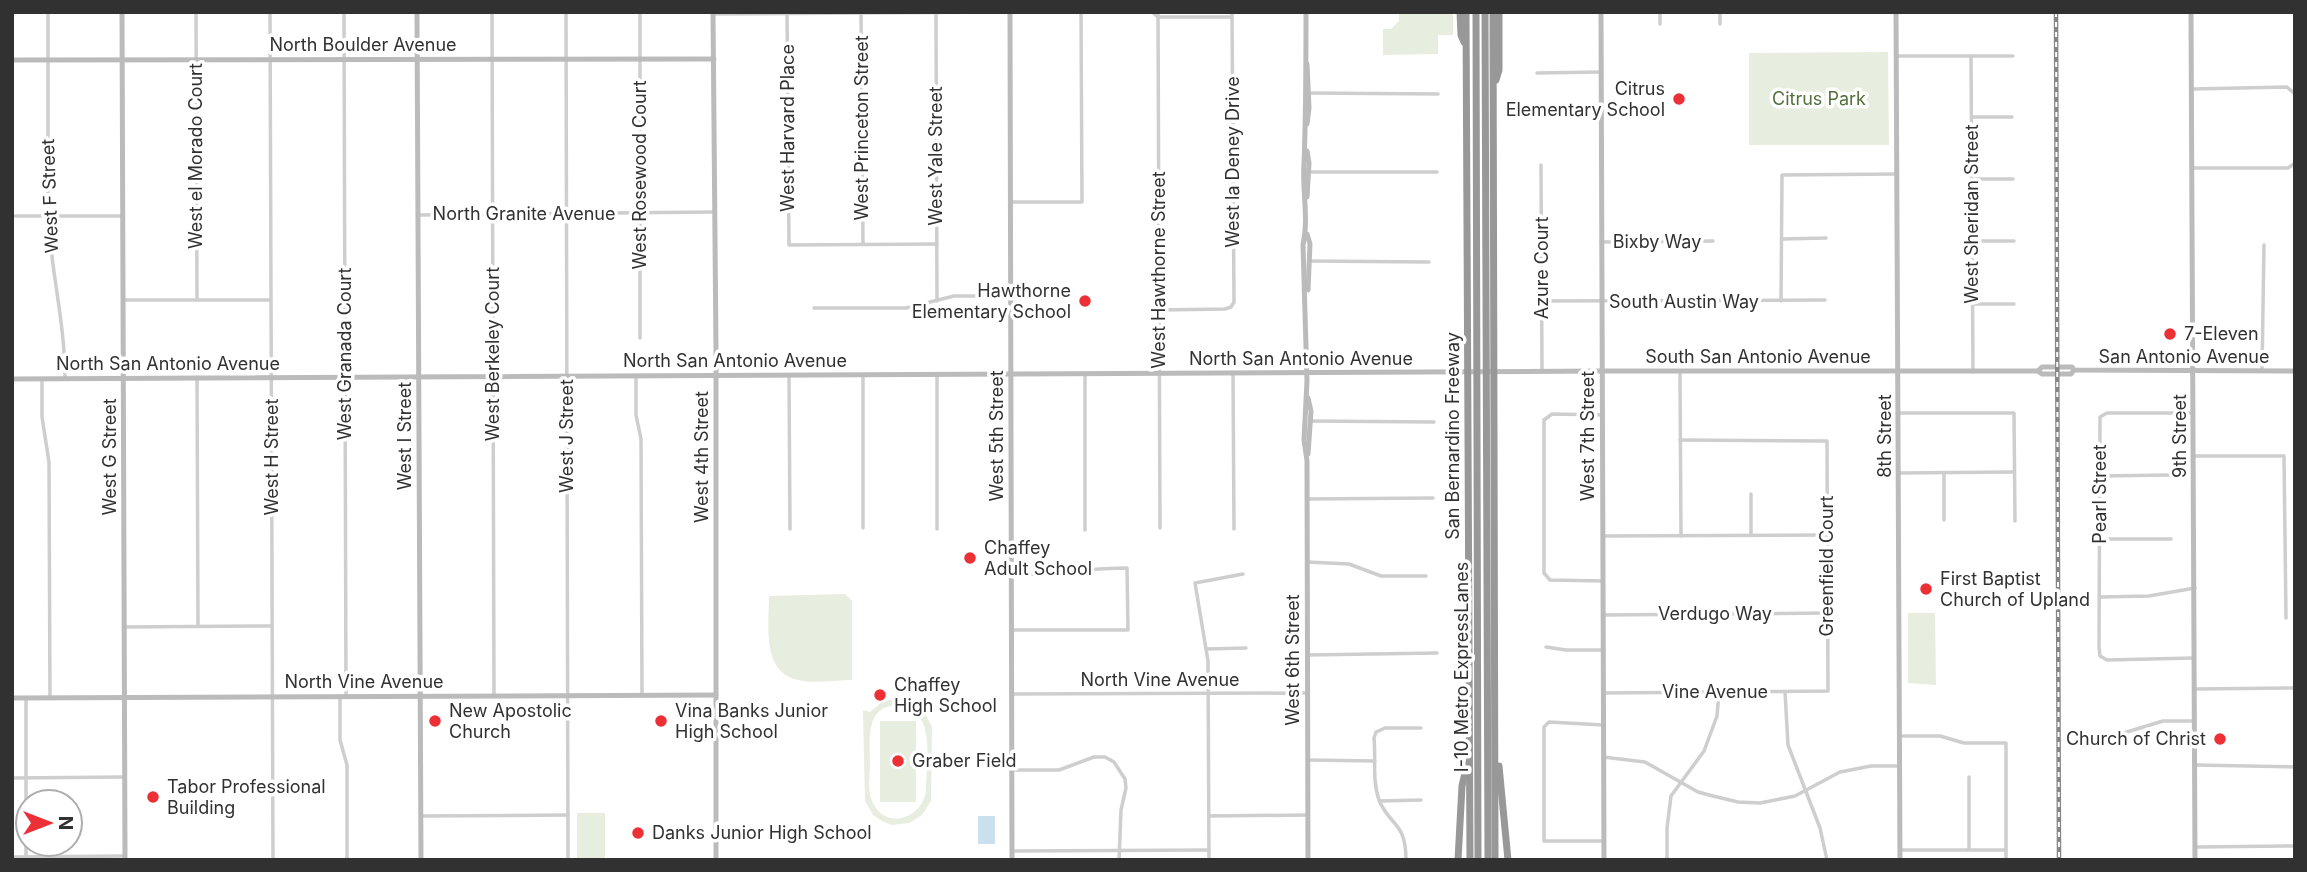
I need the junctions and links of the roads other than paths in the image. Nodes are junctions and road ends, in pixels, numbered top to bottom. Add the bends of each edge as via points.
1 (48, 12) edge
2 (122, 12) edge
3 (196, 12) edge
4 (270, 12) edge
5 (344, 12) edge
6 (417, 12) edge
7 (492, 12) edge
8 (566, 12) edge
9 (640, 12) edge
10 (998, 12) edge
11 (1010, 12) edge
12 (1081, 12) edge
13 (1152, 12) edge
14 (1306, 12) edge
15 (1460, 12) edge
16 (1466, 12) edge
17 (1476, 12) edge
18 (1485, 12) edge
19 (1493, 12) edge
20 (1499, 12) edge
21 (1601, 12) edge
22 (1660, 12) edge
23 (1720, 12) edge
24 (1896, 12) edge
25 (2192, 12) edge
26 (713, 13) edge
27 (788, 13) edge
28 (861, 13) edge
29 (936, 13) edge
30 (1158, 15) edge
31 (1232, 15) edge
32 (1660, 24) dead end
33 (1720, 24) dead end
34 (1466, 48) junction
35 (1896, 56) junction
36 (1971, 56) junction
37 (2014, 56) dead end
38 (566, 58) junction
39 (640, 58) junction
40 (714, 58) junction
41 (48, 59) junction
42 (123, 59) junction
43 (196, 59) junction
44 (270, 59) junction
45 (492, 59) junction
46 (12, 60) edge
47 (344, 60) junction
48 (417, 60) junction
49 (1600, 72) junction
50 (1537, 73) dead end
51 (2192, 89) junction
52 (1493, 90) junction
53 (1306, 93) junction
54 (2294, 93) edge
55 (1438, 94) dead end
56 (1971, 117) junction
57 (2012, 117) dead end
58 (1306, 148) junction
59 (1541, 164) dead end
60 (2294, 164) edge
61 (2193, 168) junction
62 (1310, 172) junction
63 (1437, 172) dead end
64 (1897, 174) junction
65 (2013, 178) dead end
66 (1972, 179) junction
67 (1011, 202) junction
68 (1306, 205) junction
69 (714, 212) junction
70 (640, 213) junction
71 (492, 214) junction
72 (566, 214) junction
73 (418, 215) junction
74 (12, 216) edge
75 (48, 216) junction
76 (123, 216) junction
77 (1826, 238) dead end
78 (1782, 239) junction
79 (1713, 241) dead end
80 (1972, 241) junction
81 (2014, 241) dead end
82 (1601, 242) junction
83 (863, 244) junction
84 (937, 244) junction
85 (2264, 245) dead end
86 (1307, 261) junction
87 (1429, 262) dead end
88 (1010, 296) junction
89 (123, 300) junction
90 (197, 300) junction
91 (270, 300) junction
92 (1825, 300) dead end
93 (937, 301) junction
94 (1543, 302) junction
95 (1602, 302) junction
96 (1781, 302) junction
97 (1973, 304) junction
98 (2014, 304) dead end
99 (814, 309) dead end
100 (1159, 310) junction
101 (640, 338) dead end
102 (2074, 370) junction
103 (1542, 371) junction
104 (1602, 371) junction
105 (1680, 371) junction
106 (1898, 371) junction
107 (2038, 371) junction
108 (2193, 371) junction
109 (2262, 371) junction
110 (2295, 371) edge
111 (1457, 372) joint
112 (1973, 372) junction
113 (1233, 373) junction
114 (1307, 373) junction
115 (937, 374) junction
116 (1011, 374) junction
117 (1085, 374) junction
118 (1159, 374) junction
119 (2057, 374) joint
120 (636, 375) junction
121 (716, 375) junction
122 (789, 375) junction
123 (863, 375) junction
124 (419, 376) junction
125 (493, 376) junction
126 (567, 376) junction
127 (124, 377) junction
128 (197, 377) junction
129 (345, 377) junction
130 (65, 378) junction
131 (271, 378) junction
132 (12, 379) edge
133 (42, 379) junction
134 (1899, 413) junction
135 (2193, 413) junction
136 (1603, 415) junction
137 (1308, 421) junction
138 (1434, 422) dead end
139 (1680, 440) junction
140 (2194, 456) junction
141 (2014, 472) junction
142 (1899, 473) junction
143 (1944, 473) junction
144 (2170, 475) dead end
145 (2100, 476) junction
146 (1751, 494) dead end
147 (1433, 498) dead end
148 (1307, 499) junction
149 (1944, 520) dead end
150 (2015, 521) dead end
151 (863, 528) dead end
152 (1160, 528) dead end
153 (790, 529) dead end
154 (937, 529) dead end
155 (1234, 529) dead end
156 (1085, 530) dead end
157 (1827, 535) junction
158 (1603, 536) junction
159 (1681, 536) junction
160 (1751, 536) junction
161 (2100, 539) junction
162 (2171, 539) dead end
163 (1307, 562) junction
164 (1243, 574) dead end
165 (1012, 575) junction
166 (1426, 576) dead end
167 (1603, 581) junction
168 (2195, 588) junction
169 (2100, 597) junction
170 (1827, 613) junction
171 (1603, 615) junction
172 (2286, 618) dead end
173 (198, 626) junction
174 (272, 626) junction
175 (124, 627) junction
176 (1012, 630) junction
177 (1546, 647) dead end
178 (1246, 648) dead end
179 (1206, 649) junction
180 (1603, 650) junction
181 (1437, 653) dead end
182 (1307, 655) junction
183 (2195, 658) junction
184 (2295, 688) edge
185 (2195, 689) junction
186 (1828, 691) joint
187 (1719, 692) junction
188 (1785, 692) junction
189 (1307, 693) junction
190 (1603, 693) junction
191 (1012, 694) junction
192 (1208, 694) junction
193 (569, 695) junction
194 (716, 695) junction
195 (343, 696) junction
196 (420, 696) junction
197 (494, 696) junction
198 (642, 696) junction
199 (124, 697) junction
200 (272, 697) junction
201 (12, 698) edge
202 (26, 698) junction
203 (50, 698) junction
204 (2195, 721) junction
205 (1603, 725) junction
206 (1421, 728) dead end
207 (1495, 730) junction
208 (2117, 735) dead end
209 (1899, 736) junction
210 (1470, 750) junction
211 (1603, 757) junction
212 (1308, 760) junction
213 (1375, 761) junction
214 (2196, 765) junction
215 (1899, 766) junction
216 (2295, 766) edge
217 (1012, 770) junction
218 (124, 777) junction
219 (1969, 777) dead end
220 (12, 778) edge
221 (27, 778) junction
222 (1680, 782) junction
223 (27, 788) edge
224 (1805, 790) junction
225 (1421, 800) dead end
226 (1380, 801) junction
227 (568, 815) junction
228 (1308, 815) junction
229 (421, 816) junction
230 (1209, 816) junction
231 (1604, 841) junction
232 (2295, 846) edge
233 (2195, 847) junction
234 (2006, 849) junction
235 (1119, 850) junction
236 (1209, 850) junction
237 (1900, 850) junction
238 (1969, 850) junction
239 (1012, 851) junction
240 (84, 858) edge
241 (125, 858) edge
242 (273, 860) edge
243 (347, 860) edge
244 (421, 860) edge
245 (569, 860) edge
246 (716, 860) edge
247 (1012, 860) edge
248 (1119, 860) edge
249 (1209, 860) edge
250 (1308, 860) edge
251 (1406, 860) edge
252 (1458, 860) edge
253 (1470, 860) edge
254 (1478, 860) edge
255 (1488, 860) edge
256 (1495, 860) edge
257 (1508, 860) edge
258 (1604, 860) edge
259 (1667, 860) edge
260 (1827, 860) edge
261 (1900, 860) edge
262 (2006, 860) edge
263 (2195, 860) edge

1 - 41 street, West F Street
2 - 42 street, West G Street
3 - 43 street, West el Morado Court
4 - 44 street, West H Street
5 - 47 street, West Granada Court
6 - 48 street, West I Street
7 - 45 street, West Berkeley Court
8 - 38 street, West J Street
9 - 39 street, West Rosewood Court
10 - 29 street
11 - 67 street, West 5th Street
12 - 67 street via 1082,202
13 - 30 street
14 - 53 street, West 6th Street
15 - 34 highway
16 - 34 highway, San Bernardino Freeway
17 - 254 highway, I-10 Metro ExpressLanes
18 - 255 highway, I-10 Metro ExpressLanes
19 - 52 highway
20 - 52 highway via 1499,70
21 - 49 street, West 7th Street
22 - 32 street
23 - 33 street
24 - 35 street, 8th Street
25 - 51 street, 9th Street
26 - 27 street
26 - 40 street, West 4th Street
27 - 28 street
27 - 83 street, West Harvard Place via 789,245
28 - 29 street
28 - 83 street, West Princeton Street
29 - 84 street, West Yale Street
30 - 31 street
30 - 100 street, West Hawthorne Street
31 - 100 street, West la Deney Drive via 1234,302 1228,309
34 - 210 highway, San Bernardino Freeway
35 - 36 street
35 - 64 street, 8th Street
36 - 37 street
36 - 56 street, West Sheridan Street
38 - 39 street, North Boulder Avenue
38 - 45 street, North Boulder Avenue
38 - 72 street, West J Street
39 - 40 street, North Boulder Avenue
39 - 70 street, West Rosewood Court
40 - 69 street, West 4th Street
41 - 42 street, North Boulder Avenue
41 - 46 street, North Boulder Avenue
41 - 75 street, West F Street
42 - 43 street, North Boulder Avenue
42 - 76 street, West G Street
43 - 44 street, North Boulder Avenue
43 - 90 street, West el Morado Court
44 - 47 street, North Boulder Avenue
44 - 91 street, West H Street
45 - 48 street, North Boulder Avenue
45 - 71 street, West Berkeley Court
47 - 48 street, North Boulder Avenue
47 - 129 street, West Granada Court
48 - 73 street, West I Street
49 - 50 street
49 - 82 street, West 7th Street
51 - 54 street via 2287,87
51 - 61 street, 9th Street
52 - 207 highway
53 - 55 street
53 - 58 street, West 6th Street
56 - 57 street
56 - 66 street, West Sheridan Street
58 - 62 street, West 6th Street
58 - 68 street, West 6th Street
59 - 94 street, Azure Court
60 - 61 street via 2288,168
61 - 108 street, 9th Street
62 - 63 street
62 - 68 street, West 6th Street
64 - 78 street via 1782,175
64 - 106 street, 8th Street
65 - 66 street
66 - 80 street, West Sheridan Street
67 - 88 street, West 5th Street
68 - 86 street, West 6th Street
69 - 70 street, North Granite Avenue
69 - 121 street, West 4th Street
70 - 72 street, North Granite Avenue
70 - 101 street, West Rosewood Court
71 - 72 street, North Granite Avenue
71 - 73 street, North Granite Avenue
71 - 125 street, West Berkeley Court
72 - 126 street, West J Street
73 - 124 street, West I Street
74 - 75 street
75 - 76 street
75 - 130 street, West F Street via 65,344
76 - 89 street, West G Street
77 - 78 street
78 - 96 street
79 - 82 street, Bixby Way
80 - 81 street
80 - 97 street, West Sheridan Street
82 - 95 street, West 7th Street
83 - 84 street
84 - 93 street, West Yale Street
85 - 109 street
86 - 87 street
86 - 114 street, West 6th Street
88 - 93 street via 954,296
88 - 116 street, West 5th Street
89 - 90 street
89 - 127 street, West G Street
90 - 91 street
91 - 131 street, West H Street
92 - 96 street, South Austin Way
93 - 99 street via 906,308
94 - 95 street, South Austin Way
94 - 103 street, Azure Court
95 - 96 street, South Austin Way
95 - 104 street, West 7th Street
97 - 98 street
97 - 112 street, West Sheridan Street
100 - 118 street, West Hawthorne Street
102 - 107 street, San Antonio Avenue via 2049,367
102 - 108 street, San Antonio Avenue
102 - 119 street, San Antonio Avenue
103 - 104 street, South San Antonio Avenue
103 - 111 street, South San Antonio Avenue
104 - 105 street, South San Antonio Avenue
104 - 136 street, West 7th Street
105 - 106 street, South San Antonio Avenue
105 - 139 street
106 - 112 street, South San Antonio Avenue
106 - 134 street, 8th Street
107 - 112 street, South San Antonio Avenue
107 - 119 street, South San Antonio Avenue
108 - 109 street, San Antonio Avenue
108 - 135 street, 9th Street
109 - 110 street, San Antonio Avenue
111 - 114 street, North San Antonio Avenue
113 - 114 street, North San Antonio Avenue
113 - 118 street, North San Antonio Avenue
113 - 155 street
114 - 137 street, West 6th Street via 1304,411
115 - 116 street, North San Antonio Avenue
115 - 123 street, North San Antonio Avenue
115 - 154 street
116 - 117 street, North San Antonio Avenue
116 - 165 street, West 5th Street
117 - 118 street, North San Antonio Avenue
117 - 156 street
118 - 152 street, West Hawthorne Street
120 - 121 street, North San Antonio Avenue
120 - 126 street, North San Antonio Avenue
120 - 198 street via 641,439
121 - 122 street, North San Antonio Avenue
121 - 194 street, West 4th Street
122 - 123 street, North San Antonio Avenue
122 - 153 street
123 - 151 street
124 - 125 street, North San Antonio Avenue
124 - 129 street, North San Antonio Avenue
124 - 196 street, West I Street
125 - 126 street, North San Antonio Avenue
125 - 197 street, West Berkeley Court
126 - 193 street, West J Street
127 - 128 street, North San Antonio Avenue
127 - 130 street, North San Antonio Avenue
127 - 175 street, West G Street
128 - 131 street, North San Antonio Avenue
128 - 173 street
129 - 131 street, North San Antonio Avenue
129 - 195 street, West Granada Court
130 - 133 street, North San Antonio Avenue
131 - 174 street, West H Street
132 - 133 street, North San Antonio Avenue
133 - 203 street via 49,462
134 - 141 street via 2014,413
134 - 142 street, 8th Street
135 - 140 street, 9th Street
135 - 145 street, Pearl Street via 2101,415
136 - 158 street, West 7th Street
136 - 167 street via 1552,414 1544,419 1544,573 1550,580
137 - 138 street
137 - 148 street, West 6th Street via 1304,440
139 - 157 street, Greenfield Court via 1827,441
139 - 159 street
140 - 168 street, 9th Street
140 - 172 street via 2284,456
141 - 143 street
141 - 150 street
142 - 143 street
142 - 209 street, 8th Street
143 - 149 street
144 - 145 street
145 - 161 street, Pearl Street
146 - 160 street
147 - 148 street
148 - 163 street, West 6th Street
157 - 160 street
157 - 170 street, Greenfield Court
158 - 159 street
158 - 167 street, West 7th Street
159 - 160 street
161 - 162 street
161 - 169 street, Pearl Street
163 - 166 street via 1349,564 1381,576
163 - 182 street, West 6th Street
164 - 179 street via 1195,583
165 - 176 street, West 5th Street
165 - 176 street via 1128,568 1128,631
167 - 171 street, West 7th Street
168 - 169 street via 2149,596
168 - 183 street, 9th Street
169 - 183 street, Pearl Street via 2101,658
170 - 171 street, Verdugo Way
170 - 186 street, Greenfield Court
171 - 180 street, West 7th Street
173 - 174 street
173 - 175 street
174 - 200 street, West H Street
175 - 199 street, West G Street
176 - 191 street, West 5th Street
177 - 180 street
178 - 179 street
179 - 192 street
180 - 190 street, West 7th Street
181 - 182 street
182 - 189 street, West 6th Street
183 - 185 street, 9th Street
184 - 185 street
185 - 204 street, 9th Street
186 - 188 street, Vine Avenue
187 - 188 street, Vine Avenue
187 - 190 street, Vine Avenue
187 - 222 street via 1712,733
188 - 224 street via 1788,745
189 - 192 street, North Vine Avenue
189 - 212 street, West 6th Street
190 - 205 street, West 7th Street
191 - 192 street, North Vine Avenue
191 - 217 street, West 5th Street
192 - 230 street
193 - 197 street, North Vine Avenue
193 - 198 street, North Vine Avenue
193 - 227 street, West J Street
194 - 198 street, North Vine Avenue
194 - 246 street, West 4th Street
195 - 196 street, North Vine Avenue
195 - 200 street, North Vine Avenue
195 - 243 street, West Granada Court via 340,740 347,765
196 - 197 street, North Vine Avenue
196 - 229 street, West I Street
199 - 200 street, North Vine Avenue
199 - 203 street, North Vine Avenue
199 - 218 street, West G Street
200 - 242 street, West H Street
201 - 202 street, North Vine Avenue
202 - 203 street, North Vine Avenue
202 - 221 street
204 - 208 street via 2163,721
204 - 214 street, 9th Street
205 - 211 street, West 7th Street
205 - 231 street via 1549,722 1544,727 1544,841
206 - 213 street via 1380,729 1374,738
207 - 256 highway
207 - 257 highway
209 - 215 street, 8th Street
209 - 234 street via 2006,743
210 - 252 highway via 1462,786
210 - 253 highway, San Bernardino Freeway
211 - 222 street via 1645,762
211 - 231 street, West 7th Street
212 - 213 street
212 - 228 street, West 6th Street
213 - 226 street
214 - 216 street
214 - 233 street, 9th Street
215 - 224 street via 1840,772
215 - 237 street, 8th Street
217 - 235 street via 1059,770 1094,757 1114,762 1126,788
217 - 239 street, West 5th Street
218 - 221 street
218 - 241 street, West G Street
219 - 238 street
220 - 221 street
221 - 223 street
222 - 224 street via 1698,792 1738,802 1782,800
222 - 259 street via 1668,811
224 - 260 street
225 - 226 street
226 - 251 street via 1403,834
227 - 229 street
227 - 245 street, West J Street
228 - 230 street
228 - 250 street, West 6th Street
229 - 244 street, West I Street
230 - 236 street
231 - 258 street, West 7th Street
232 - 233 street
233 - 263 street, 9th Street
234 - 238 street
234 - 262 street
235 - 236 street
235 - 239 street
235 - 248 street
236 - 249 street
237 - 238 street
237 - 261 street, 8th Street
239 - 247 street, West 5th Street
240 - 241 street

